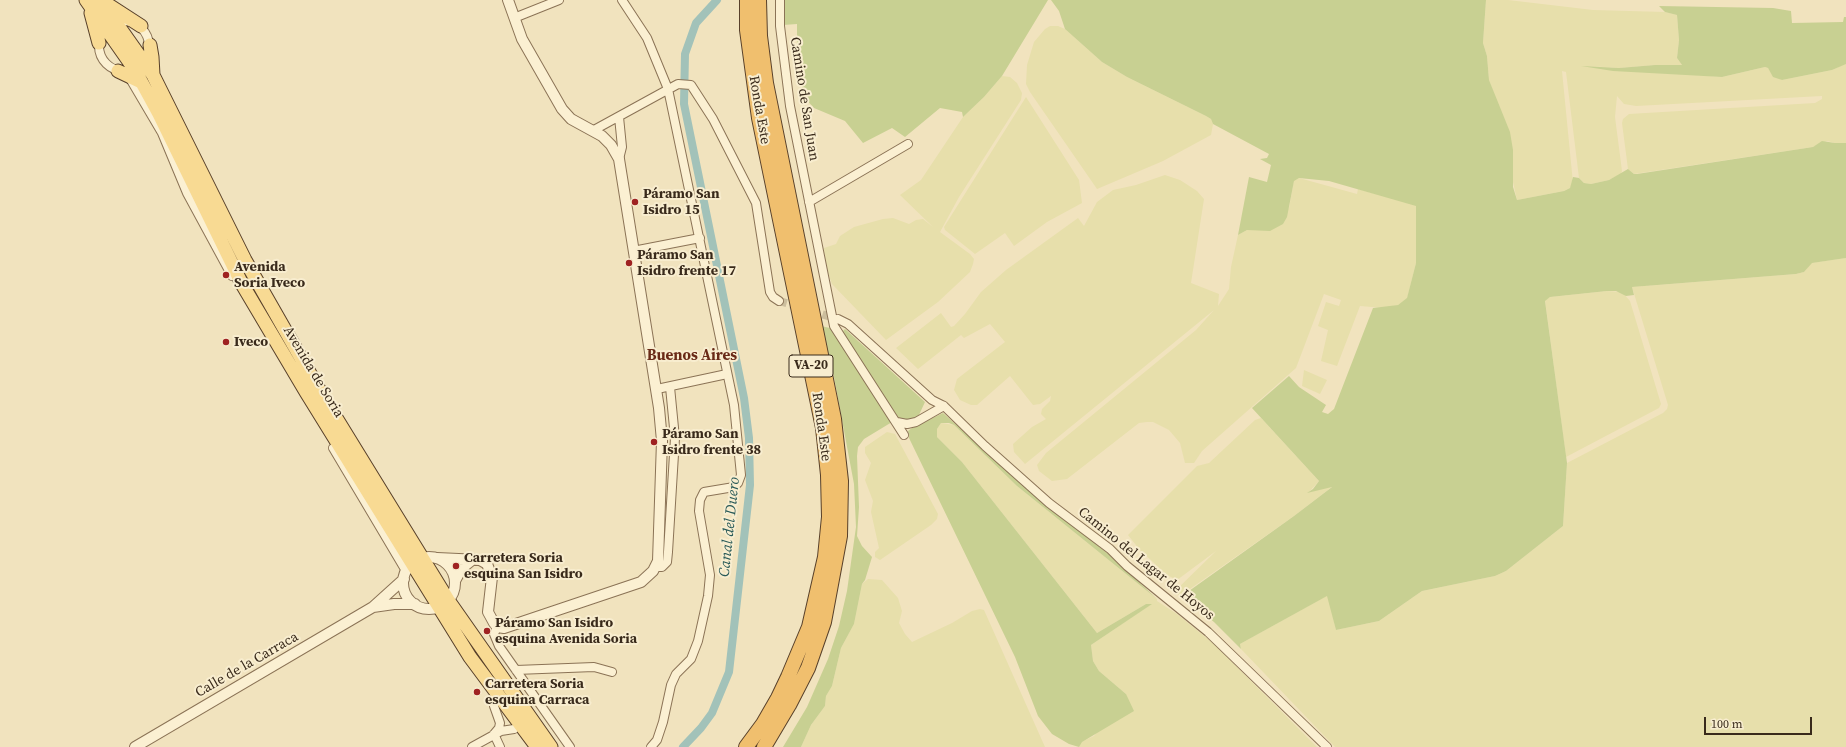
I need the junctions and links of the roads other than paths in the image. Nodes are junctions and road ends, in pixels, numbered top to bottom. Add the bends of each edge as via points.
1 (93, 0) edge
2 (508, 0) edge
3 (559, 0) edge
4 (622, 0) edge
5 (747, 0) edge
6 (759, 0) edge
7 (780, 0) edge
8 (112, 15) edge
9 (514, 18) junction
10 (141, 26) joint
11 (99, 43) junction
12 (150, 45) junction
13 (131, 70) junction
14 (153, 75) junction
15 (668, 89) junction
16 (619, 117) junction
17 (594, 130) junction
18 (908, 144) dead end
19 (619, 159) junction
20 (809, 202) junction
21 (700, 238) junction
22 (632, 250) junction
23 (780, 301) tunnel mouth
24 (838, 319) tunnel mouth
25 (727, 374) junction
26 (670, 387) junction
27 (657, 389) junction
28 (944, 406) junction
29 (897, 422) junction
30 (904, 434) dead end
31 (437, 558) junction
32 (472, 560) junction
33 (655, 567) junction
34 (410, 568) junction
35 (455, 581) junction
36 (415, 604) junction
37 (443, 604) junction
38 (373, 607) junction
39 (497, 627) junction
40 (516, 670) junction
41 (612, 672) dead end
42 (494, 706) dead end
43 (514, 729) dead end
44 (494, 734) junction
45 (135, 747) edge
46 (472, 747) edge
47 (500, 747) edge
48 (537, 747) edge
49 (550, 747) edge
50 (570, 747) edge
51 (651, 747) edge
52 (746, 747) edge
53 (764, 747) edge
54 (1327, 747) edge

1 - 8 main road, Avenida de Soria
1 - 8 main road
1 - 11 main road
2 - 9 street
3 - 9 street
4 - 15 street via 647,38
5 - 52 highway, Ronda Este / VA-20 via 747,30 759,118 824,428 829,518 825,557 809,627 778,698
6 - 53 highway, Ronda Este / VA-20 via 760,36 766,83 834,419 841,481 840,536 824,622 808,668
7 - 20 street, Camino de San Juan via 780,26 790,106
8 - 10 main road
8 - 11 street
8 - 13 main road, Avenida de Soria
9 - 17 street via 522,39 562,110 571,119
10 - 12 street
11 - 13 street via 99,52 104,63
12 - 13 street via 149,54
12 - 14 main road
13 - 14 main road, Avenida de Soria
13 - 34 main road, Avenida de Soria via 159,114 242,284
13 - 34 street, Avenida de Soria via 162,133 187,193 229,273
14 - 34 main road, Avenida de Soria via 245,260 325,400
15 - 16 street
15 - 21 street
15 - 23 street via 678,84 691,85 713,119 756,203 770,292 773,298
16 - 17 street
16 - 19 street via 622,147
17 - 19 street via 612,145
18 - 20 street
19 - 22 street
20 - 29 street, Camino de San Juan via 834,326
21 - 22 street
21 - 25 street
22 - 27 street
24 - 28 street, Camino del Lagar de Hoyos via 848,324 932,400
25 - 26 street
25 - 51 street via 737,429 741,475 734,487 704,492 700,500 699,511 710,575 708,596 698,641 691,659 676,674 671,685 663,722 657,740
26 - 27 street
26 - 33 street via 675,438 668,552 667,562 662,567
27 - 33 street via 662,441 659,548
28 - 29 street via 916,422
28 - 54 street, Camino del Lagar de Hoyos via 1049,503 1110,549 1126,566 1208,632
29 - 30 street, Camino de San Juan
31 - 32 street
31 - 34 street via 431,557
31 - 35 street via 448,566
32 - 35 street via 462,568
32 - 39 street via 484,561 490,569 492,577 488,612
33 - 39 street via 641,582 631,586 504,628
34 - 36 street via 406,594
34 - 37 main road, Avenida de Soria
34 - 38 street, Calle de la Carraca
35 - 37 street via 454,588
36 - 37 street, Calle de la Carraca via 424,608
36 - 38 street, Calle de la Carraca
37 - 48 main road, Avenida de Soria via 474,663
37 - 49 main road, Avenida de Soria
38 - 45 street, Calle de la Carraca
39 - 40 street via 494,634 498,646
40 - 41 street via 594,667
40 - 50 street
42 - 44 street via 500,723
43 - 44 street
44 - 46 street
44 - 47 street

